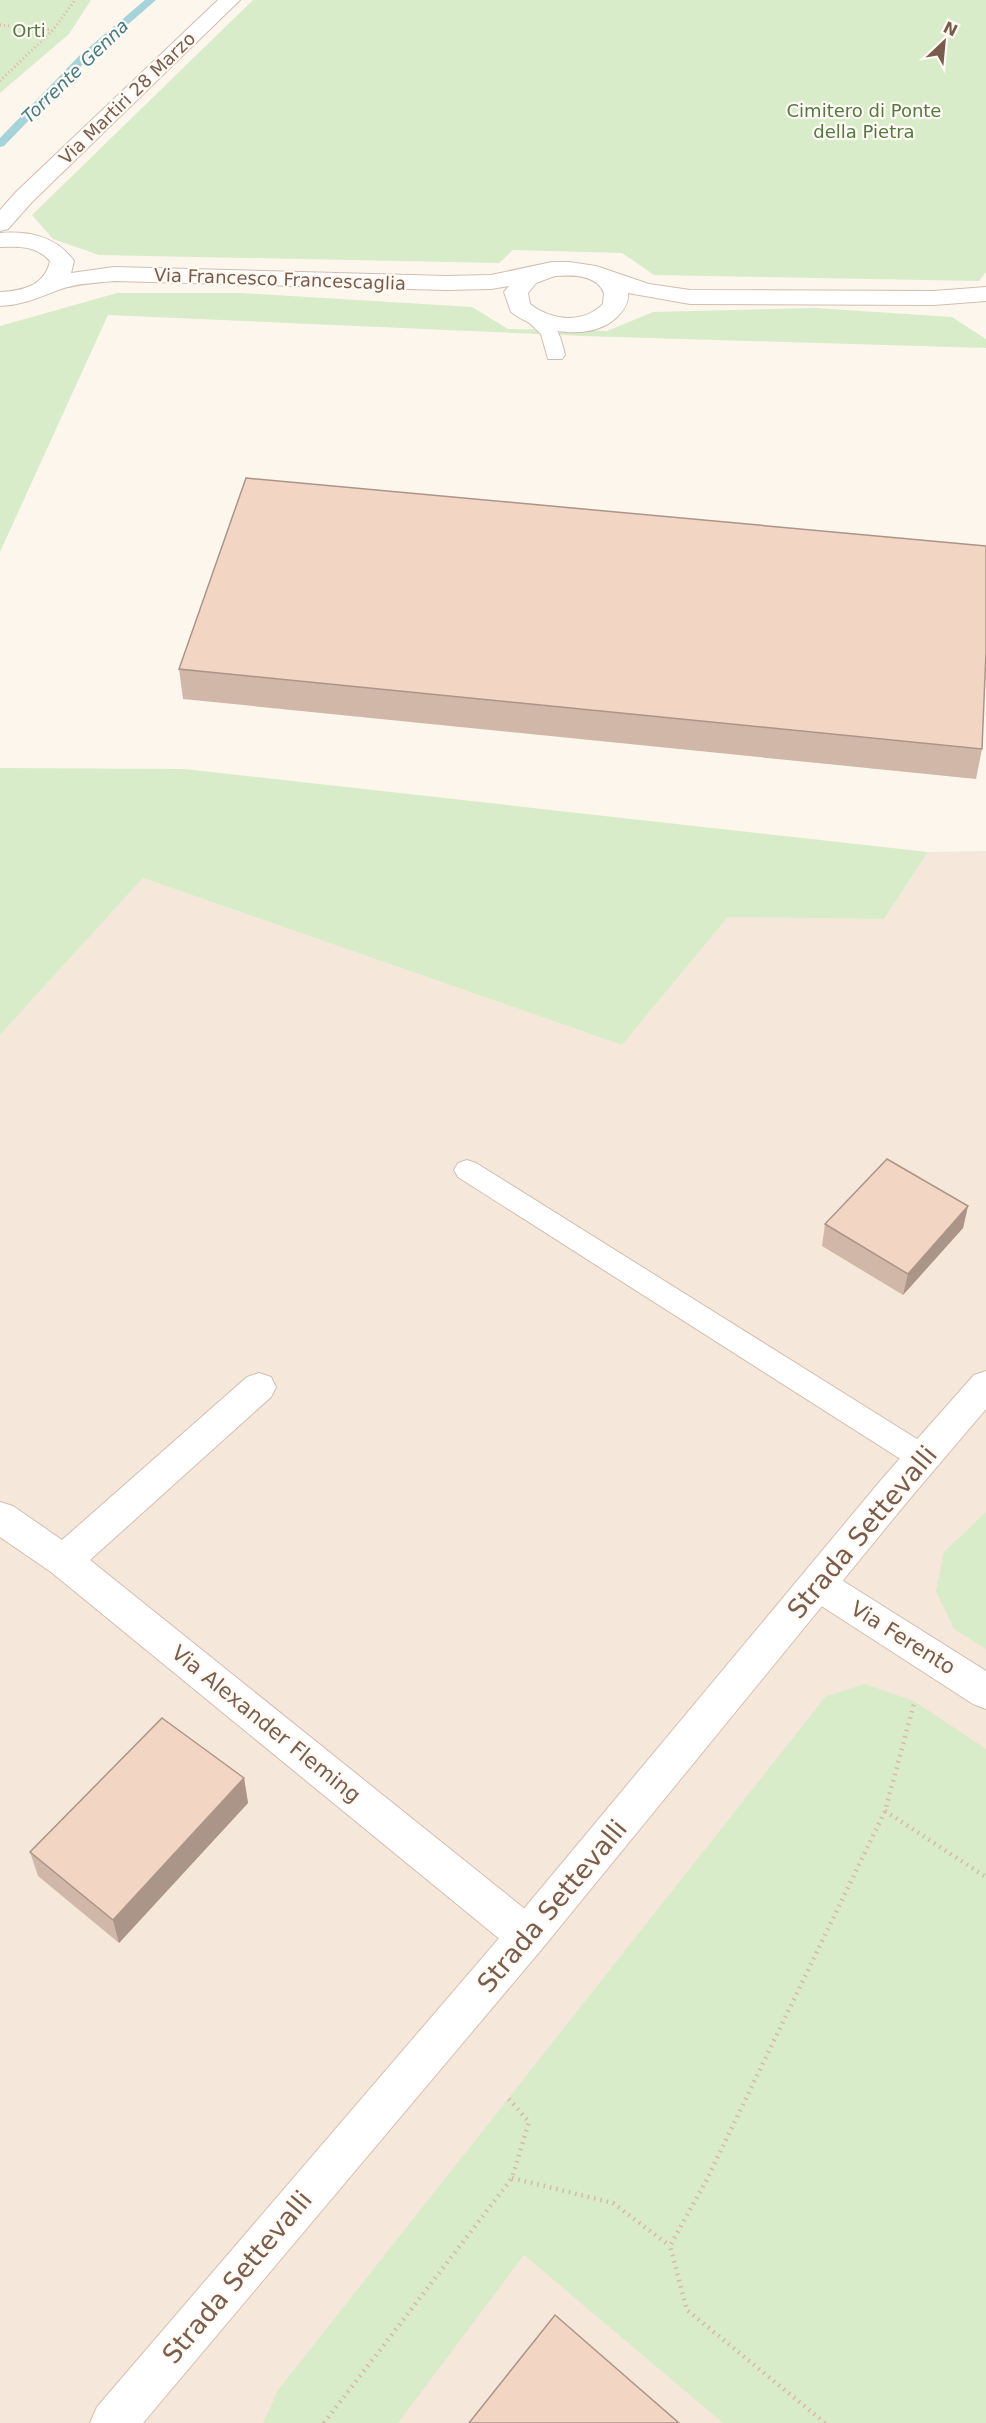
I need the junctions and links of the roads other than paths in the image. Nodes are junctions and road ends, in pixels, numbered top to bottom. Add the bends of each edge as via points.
1 (230, 0) edge
2 (24, 197) junction
3 (0, 224) edge
4 (0, 240) edge
5 (29, 240) junction
6 (62, 261) junction
7 (538, 273) junction
8 (114, 274) junction
9 (606, 279) junction
10 (446, 284) junction
11 (50, 285) junction
12 (986, 294) edge
13 (690, 297) junction
14 (934, 298) junction
15 (0, 299) edge
16 (516, 300) junction
17 (612, 310) junction
18 (986, 312) edge
19 (467, 1170) dead end
20 (986, 1385) edge
21 (259, 1387) dead end
22 (923, 1458) junction
23 (0, 1517) edge
24 (64, 1561) junction
25 (819, 1584) junction
26 (986, 1692) edge
27 (527, 1936) junction
28 (113, 2423) edge

1 - 2 street, Via Martiri 28 Marzo
2 - 3 street, Via Martiri 28 Marzo
2 - 5 street via 19,222
4 - 5 street
5 - 6 street via 57,252
6 - 8 street, Via Francesco Francescaglia
6 - 11 street via 58,278
7 - 9 street, Via Francesco Francescaglia via 552,269 582,270
7 - 10 street, Via Francesco Francescaglia via 491,282
7 - 16 street via 520,284
8 - 10 street, Via Francesco Francescaglia
8 - 11 street, Via Francesco Francescaglia
9 - 13 street, Via Francesco Francescaglia via 646,291
9 - 17 street via 617,294
10 - 16 street, Via Francesco Francescaglia
11 - 15 street via 21,297
12 - 14 street, Via Francesco Francescaglia
13 - 14 street, Via Francesco Francescaglia
13 - 17 street, Via Francesco Francescaglia
14 - 18 street, Via Francesco Francescaglia
16 - 17 street, Via Francesco Francescaglia via 525,313 555,324 592,321
19 - 22 lane
20 - 22 street, Strada Settevalli
21 - 24 street
22 - 25 street, Strada Settevalli
23 - 24 street, Via Alexander Fleming
24 - 27 street, Via Alexander Fleming
25 - 26 street, Via Ferento
25 - 27 street, Strada Settevalli
27 - 28 street, Strada Settevalli

